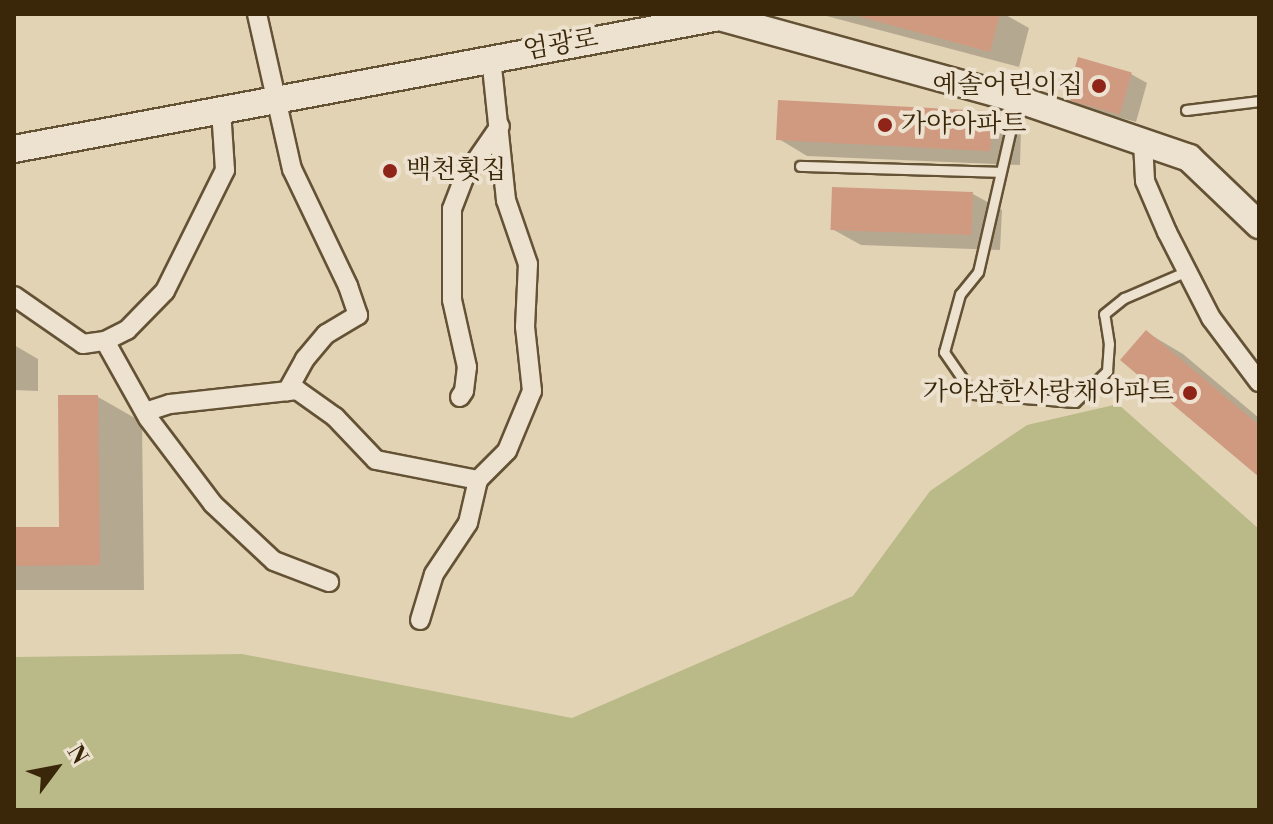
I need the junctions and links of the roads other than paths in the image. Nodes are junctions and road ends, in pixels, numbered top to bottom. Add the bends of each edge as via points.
1 (257, 14) edge
2 (491, 58) junction
3 (274, 98) junction
4 (1017, 99) junction
5 (1259, 101) edge
6 (221, 109) junction
7 (1186, 110) dead end
8 (500, 126) junction
9 (1143, 142) junction
10 (14, 149) edge
11 (800, 166) dead end
12 (1000, 172) junction
13 (1259, 225) edge
14 (1187, 271) junction
15 (14, 296) edge
16 (105, 341) junction
17 (1259, 382) edge
18 (287, 391) junction
19 (460, 397) dead end
20 (145, 412) junction
21 (478, 480) junction
22 (329, 582) dead end
23 (420, 620) dead end

1 - 3 street
2 - 3 main road, 엄광로
2 - 4 main road, 엄광로 via 719,17
2 - 8 street
3 - 6 main road, 엄광로
3 - 18 street via 292,169 358,315 326,334
4 - 9 main road, 엄광로
4 - 12 lane
5 - 7 lane
6 - 10 main road, 엄광로
6 - 16 street via 225,170 165,291 127,330
8 - 19 street via 464,178 452,209 452,300 467,367
8 - 21 street via 506,200 528,264 525,327 532,391 507,451
9 - 13 main road, 엄광로 via 1189,158
9 - 14 street via 1145,181
11 - 12 lane
12 - 14 lane via 978,272 960,294 944,352 973,394 1075,402 1107,371 1104,314 1124,298
14 - 17 street via 1211,318
15 - 16 street via 83,344
16 - 20 street
18 - 20 street via 170,404
18 - 21 street via 297,390 335,417 376,460
20 - 22 street via 213,504 274,561
21 - 23 street via 468,523 434,574

